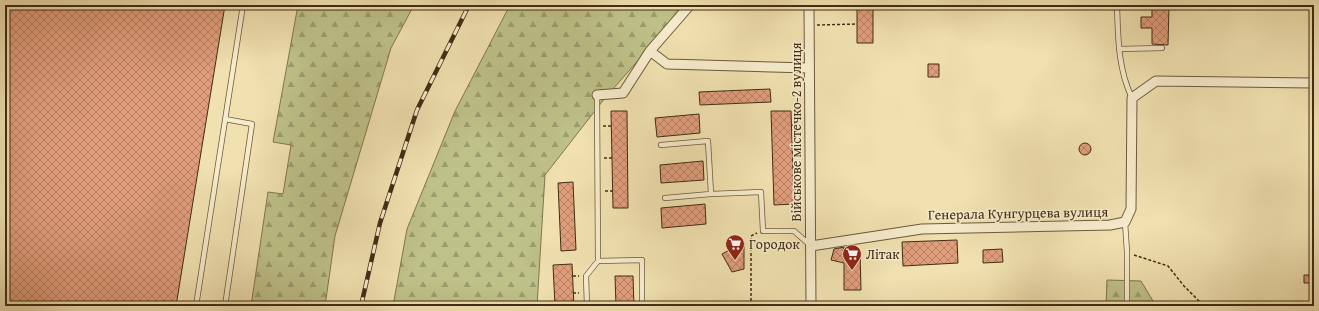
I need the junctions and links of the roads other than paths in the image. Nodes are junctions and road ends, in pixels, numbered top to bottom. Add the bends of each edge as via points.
1 (243, 5) edge
2 (690, 5) edge
3 (809, 5) edge
4 (1117, 5) edge
5 (1162, 48) dead end
6 (1119, 49) junction
7 (650, 51) junction
8 (809, 68) junction
9 (1314, 83) edge
10 (597, 96) joint
11 (1132, 98) junction
12 (225, 119) junction
13 (661, 145) dead end
14 (711, 194) junction
15 (665, 198) dead end
16 (1125, 222) junction
17 (810, 246) junction
18 (598, 261) junction
19 (196, 306) edge
20 (225, 306) edge
21 (587, 306) edge
22 (642, 306) edge
23 (812, 306) edge
24 (1127, 306) edge

1 - 12 lane
2 - 7 street
3 - 8 street, Військове містечко-2 вулиця
4 - 6 lane
5 - 6 lane
6 - 11 lane via 1124,81
7 - 8 street via 668,64
7 - 10 street via 623,93
8 - 17 street, Військове містечко-2 вулиця
9 - 11 street via 1156,80
10 - 18 lane
11 - 16 street, Генерала Кунгурцева вулиця via 1131,209
12 - 19 lane
12 - 20 lane via 252,124
13 - 14 lane via 708,142
14 - 15 lane
14 - 17 lane via 761,192 763,231 794,231
16 - 17 street, Генерала Кунгурцева вулиця via 1110,225 922,229
16 - 24 lane
17 - 23 street, Військове містечко-2 вулиця
18 - 21 lane via 586,276
18 - 22 lane via 642,260

